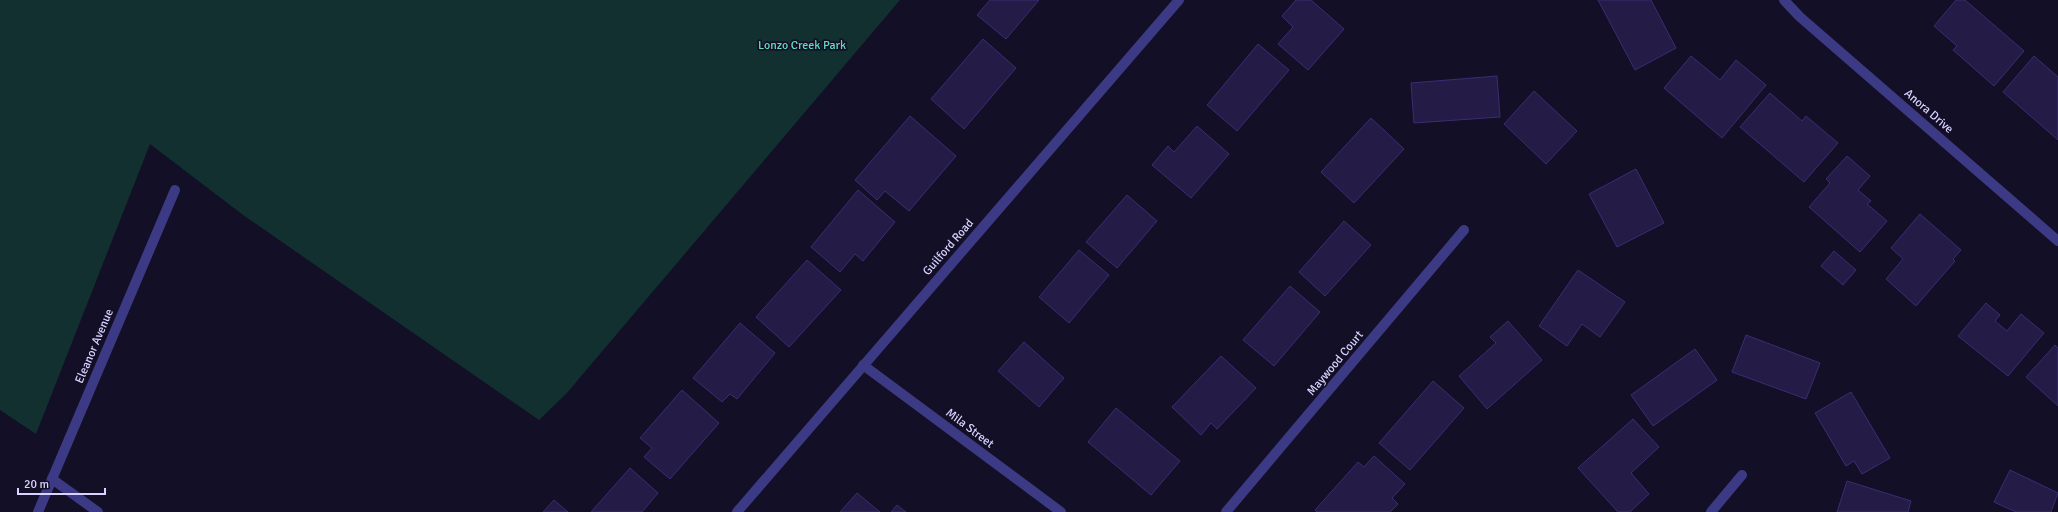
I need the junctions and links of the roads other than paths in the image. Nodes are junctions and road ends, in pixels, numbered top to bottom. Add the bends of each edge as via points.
1 (1179, 0) edge
2 (1784, 0) edge
3 (175, 190) dead end
4 (1464, 230) dead end
5 (2058, 241) edge
6 (863, 365) junction
7 (1742, 475) dead end
8 (52, 479) junction
9 (38, 512) edge
10 (98, 512) edge
11 (737, 512) edge
12 (1061, 512) edge
13 (1226, 512) edge
14 (1711, 512) edge

1 - 6 street, Guilford Road
2 - 5 street, Anora Drive via 1800,17
3 - 8 street, Eleanor Avenue
4 - 13 street, Maywood Court
6 - 11 street, Guilford Road
6 - 12 street, Mila Street
7 - 14 street
8 - 9 street, Eleanor Avenue
8 - 10 street

